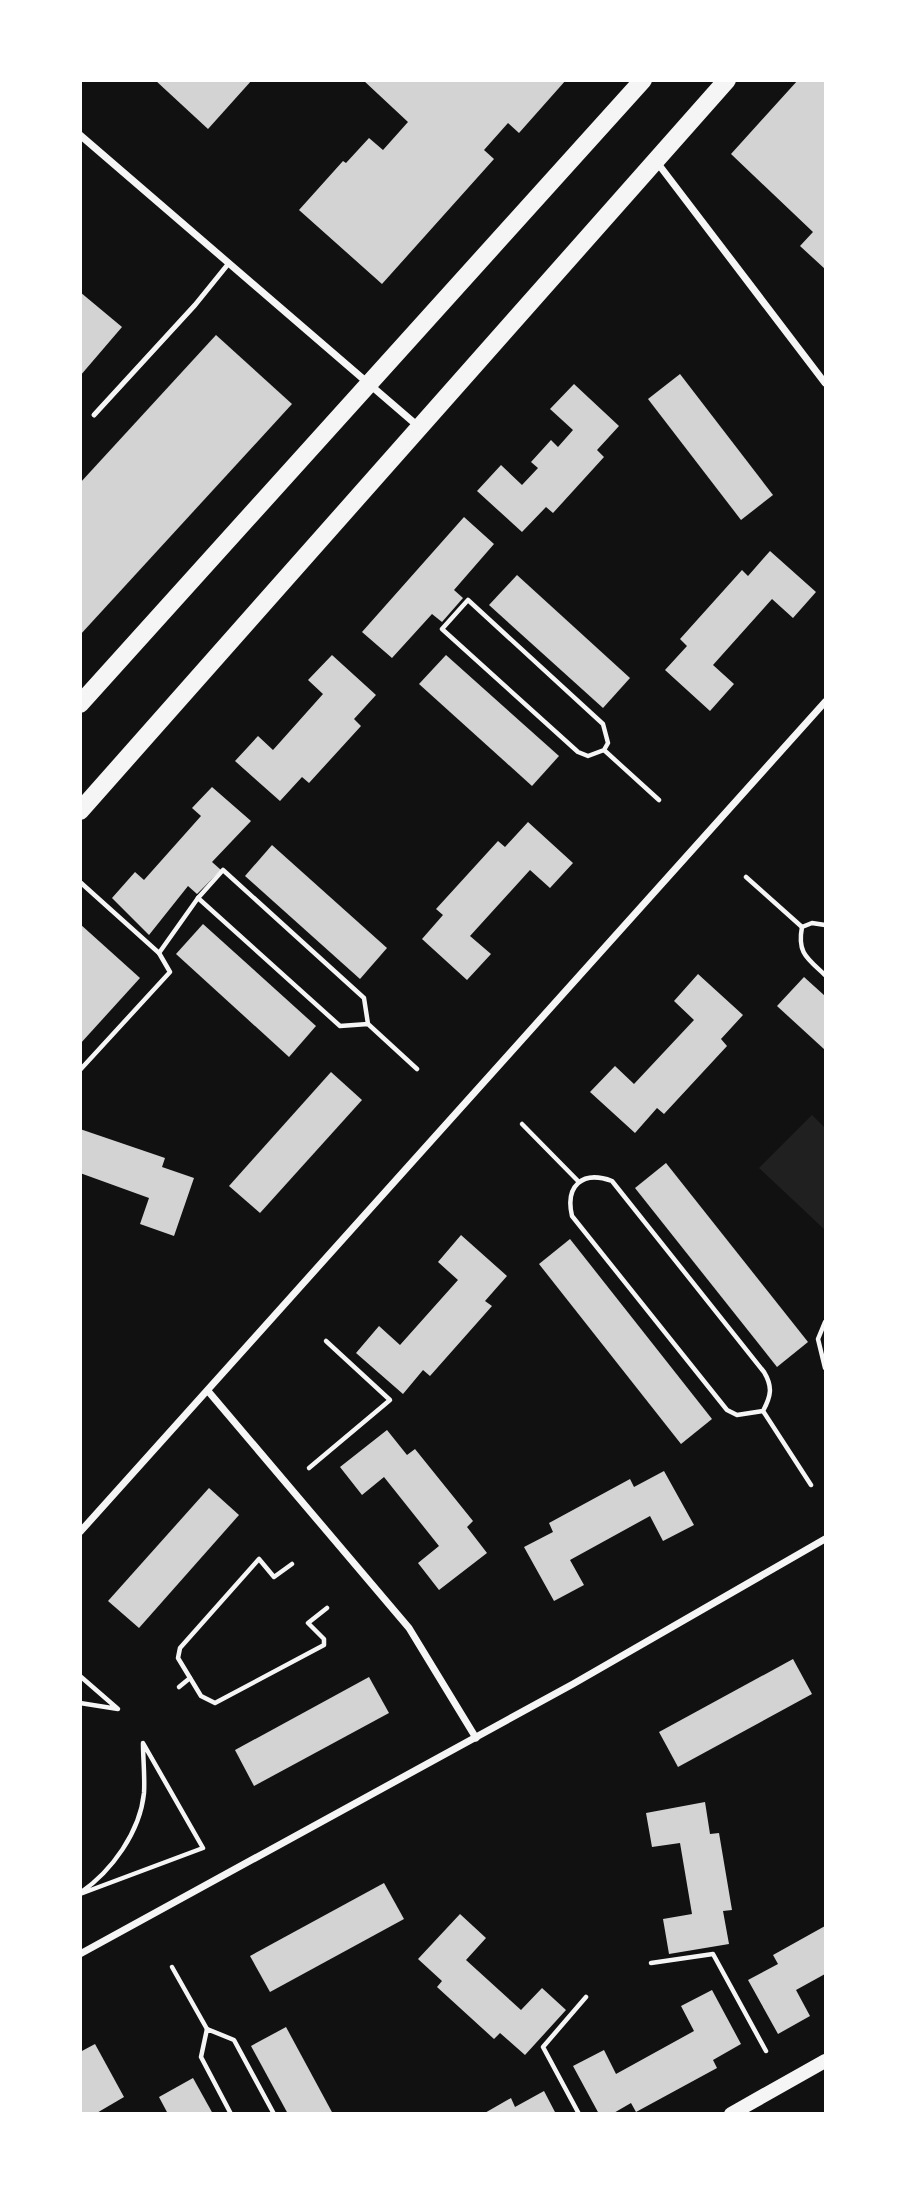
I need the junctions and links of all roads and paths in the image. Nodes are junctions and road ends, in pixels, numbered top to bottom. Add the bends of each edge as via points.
1 (643, 80) edge
2 (727, 80) edge
3 (80, 135) edge
4 (655, 161) junction
5 (230, 263) junction
6 (369, 383) junction
7 (825, 383) edge
8 (94, 415) dead end
9 (420, 428) junction
10 (825, 702) edge
11 (80, 704) edge
12 (604, 750) junction
13 (659, 800) dead end
14 (80, 811) edge
15 (746, 877) dead end
16 (80, 882) edge
17 (198, 898) junction
18 (825, 925) edge
19 (802, 927) junction
20 (159, 953) junction
21 (825, 975) edge
22 (368, 1024) junction
23 (417, 1069) dead end
24 (80, 1070) edge
25 (522, 1124) dead end
26 (579, 1182) junction
27 (825, 1322) edge
28 (326, 1341) dead end
29 (825, 1368) edge
30 (208, 1391) junction
31 (762, 1411) junction
32 (309, 1468) dead end
33 (811, 1485) dead end
34 (80, 1532) edge
35 (825, 1539) edge
36 (292, 1564) dead end
37 (327, 1608) dead end
38 (80, 1675) edge
39 (190, 1678) junction
40 (179, 1687) dead end
41 (80, 1703) edge
42 (476, 1738) junction
43 (80, 1894) edge
44 (80, 1954) edge
45 (651, 1963) dead end
46 (172, 1967) dead end
47 (586, 1997) dead end
48 (207, 2029) junction
49 (766, 2052) dead end
50 (825, 2061) edge
51 (231, 2113) edge
52 (274, 2113) edge
53 (579, 2113) edge
54 (731, 2113) edge

1 - 6 main road
2 - 4 main road
3 - 5 street
4 - 7 street
4 - 9 main road
5 - 6 street
5 - 8 lane
6 - 9 street
6 - 11 main road
9 - 14 main road
10 - 30 street
12 - 12 path via 588,755 578,752 442,629 468,600 603,724 608,743
12 - 13 path
15 - 19 path
16 - 20 path
17 - 20 path
17 - 22 path via 340,1026
17 - 22 path via 223,870 364,998
18 - 19 path
19 - 21 path via 804,956
20 - 24 path via 170,972
22 - 23 path
25 - 26 path
26 - 31 path via 591,1177 612,1181 764,1372 771,1384
26 - 31 path via 569,1203 572,1216 718,1399 737,1415
27 - 29 path via 818,1339
28 - 32 path via 390,1400
30 - 34 street
30 - 42 street via 409,1628
31 - 33 path
35 - 42 street
36 - 39 path via 274,1577 259,1559 180,1648 178,1658
37 - 39 path via 308,1623 324,1639 324,1645 215,1703 201,1696
38 - 41 path via 118,1709
39 - 40 path
42 - 44 street
43 - 43 path via 97,1882 134,1832 144,1794 143,1743 203,1848
45 - 49 path via 713,1954
46 - 48 path
47 - 53 path via 543,2047
48 - 51 path via 201,2057
48 - 52 path via 234,2040
50 - 54 main road

